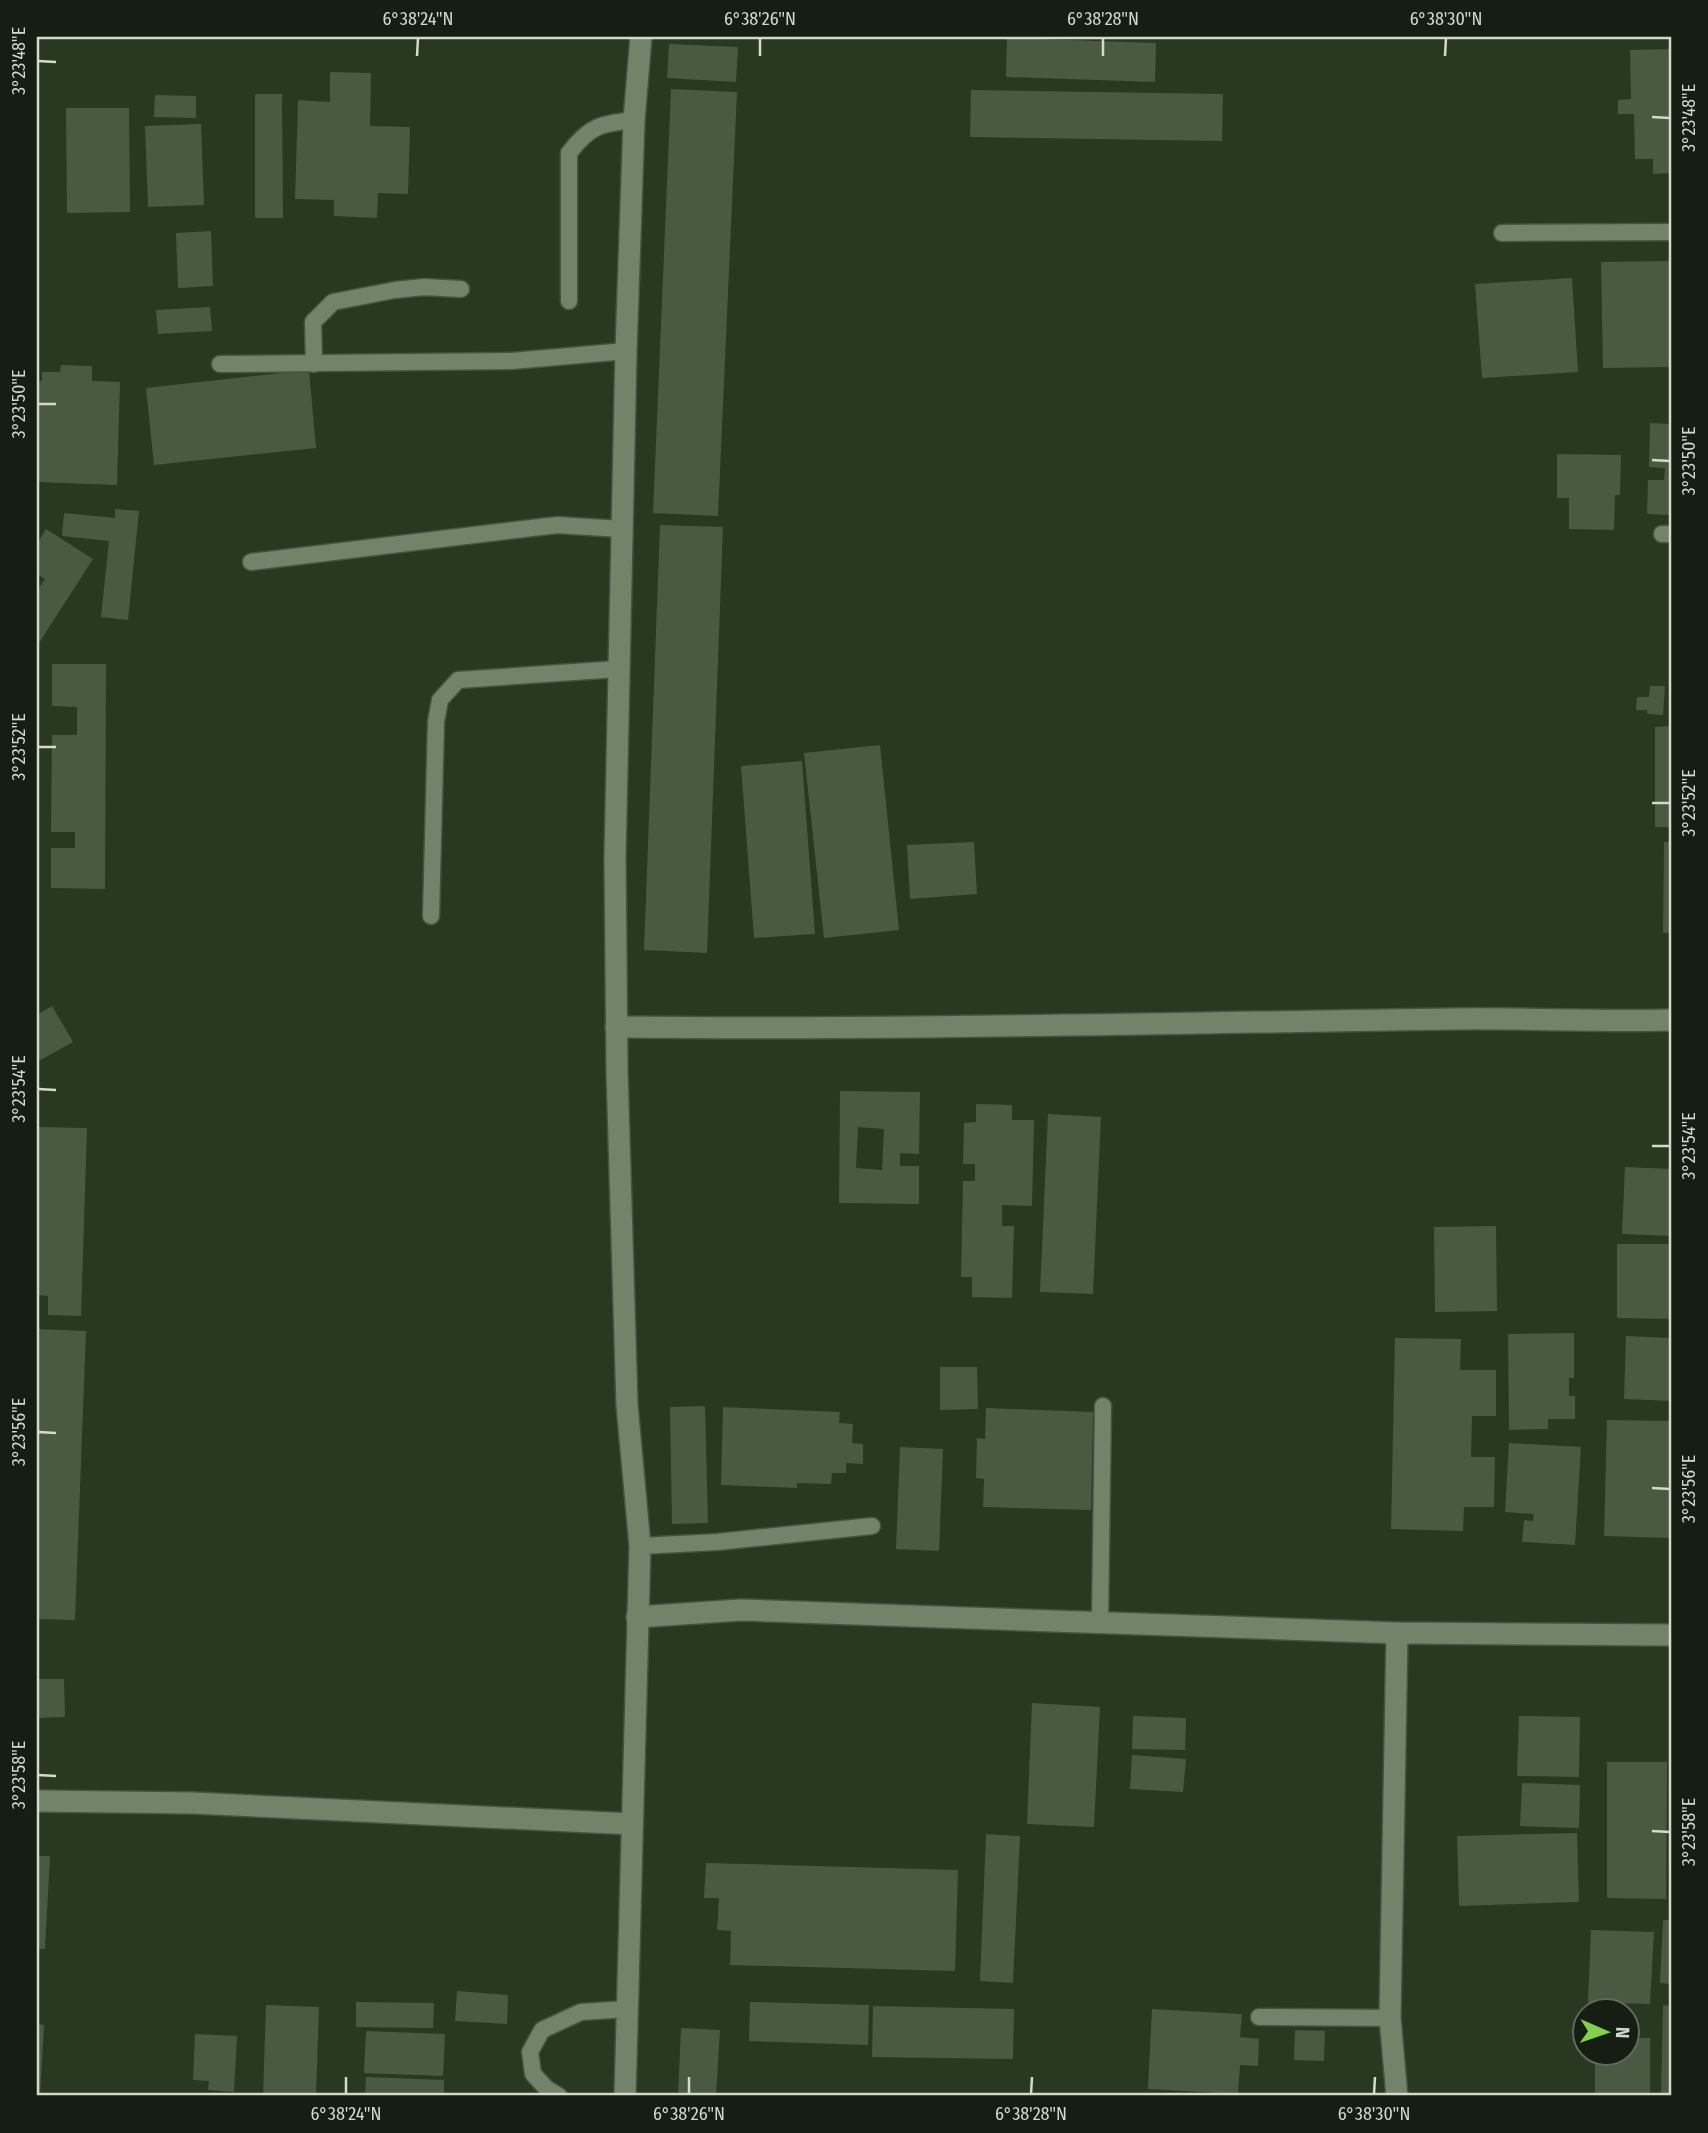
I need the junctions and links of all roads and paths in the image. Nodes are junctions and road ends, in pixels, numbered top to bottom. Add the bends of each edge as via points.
1 (641, 37) edge
2 (634, 120) junction
3 (1671, 232) edge
4 (1502, 233) dead end
5 (461, 289) dead end
6 (569, 301) dead end
7 (626, 351) junction
8 (220, 364) dead end
9 (314, 365) junction
10 (621, 529) junction
11 (251, 562) dead end
12 (618, 669) junction
13 (431, 916) dead end
14 (1671, 1020) edge
15 (616, 1027) junction
16 (1103, 1406) dead end
17 (872, 1526) dead end
18 (640, 1546) junction
19 (637, 1617) junction
20 (1100, 1622) junction
21 (1397, 1633) junction
22 (1671, 1635) edge
23 (37, 1801) edge
24 (632, 1824) junction
25 (627, 2009) junction
26 (1259, 2017) dead end
27 (1390, 2018) junction
28 (559, 2096) edge
29 (625, 2096) edge
30 (1397, 2096) edge

1 - 2 street
2 - 6 lane via 594,129 569,153
2 - 7 street
3 - 4 lane
5 - 9 lane via 395,290 333,302 313,323
7 - 9 lane via 512,361
7 - 10 street
8 - 9 lane
10 - 11 lane via 557,525
10 - 12 street
12 - 13 lane via 457,680 440,700
12 - 15 street
14 - 15 street
15 - 18 street via 627,1405
16 - 20 lane
17 - 18 lane
18 - 19 street
19 - 20 street via 741,1610
19 - 24 street
20 - 21 street
21 - 22 street
21 - 27 street
23 - 24 street via 193,1803
24 - 25 street
25 - 28 lane via 581,2012 542,2030 530,2052 533,2074
25 - 29 street
26 - 27 lane
27 - 30 street

